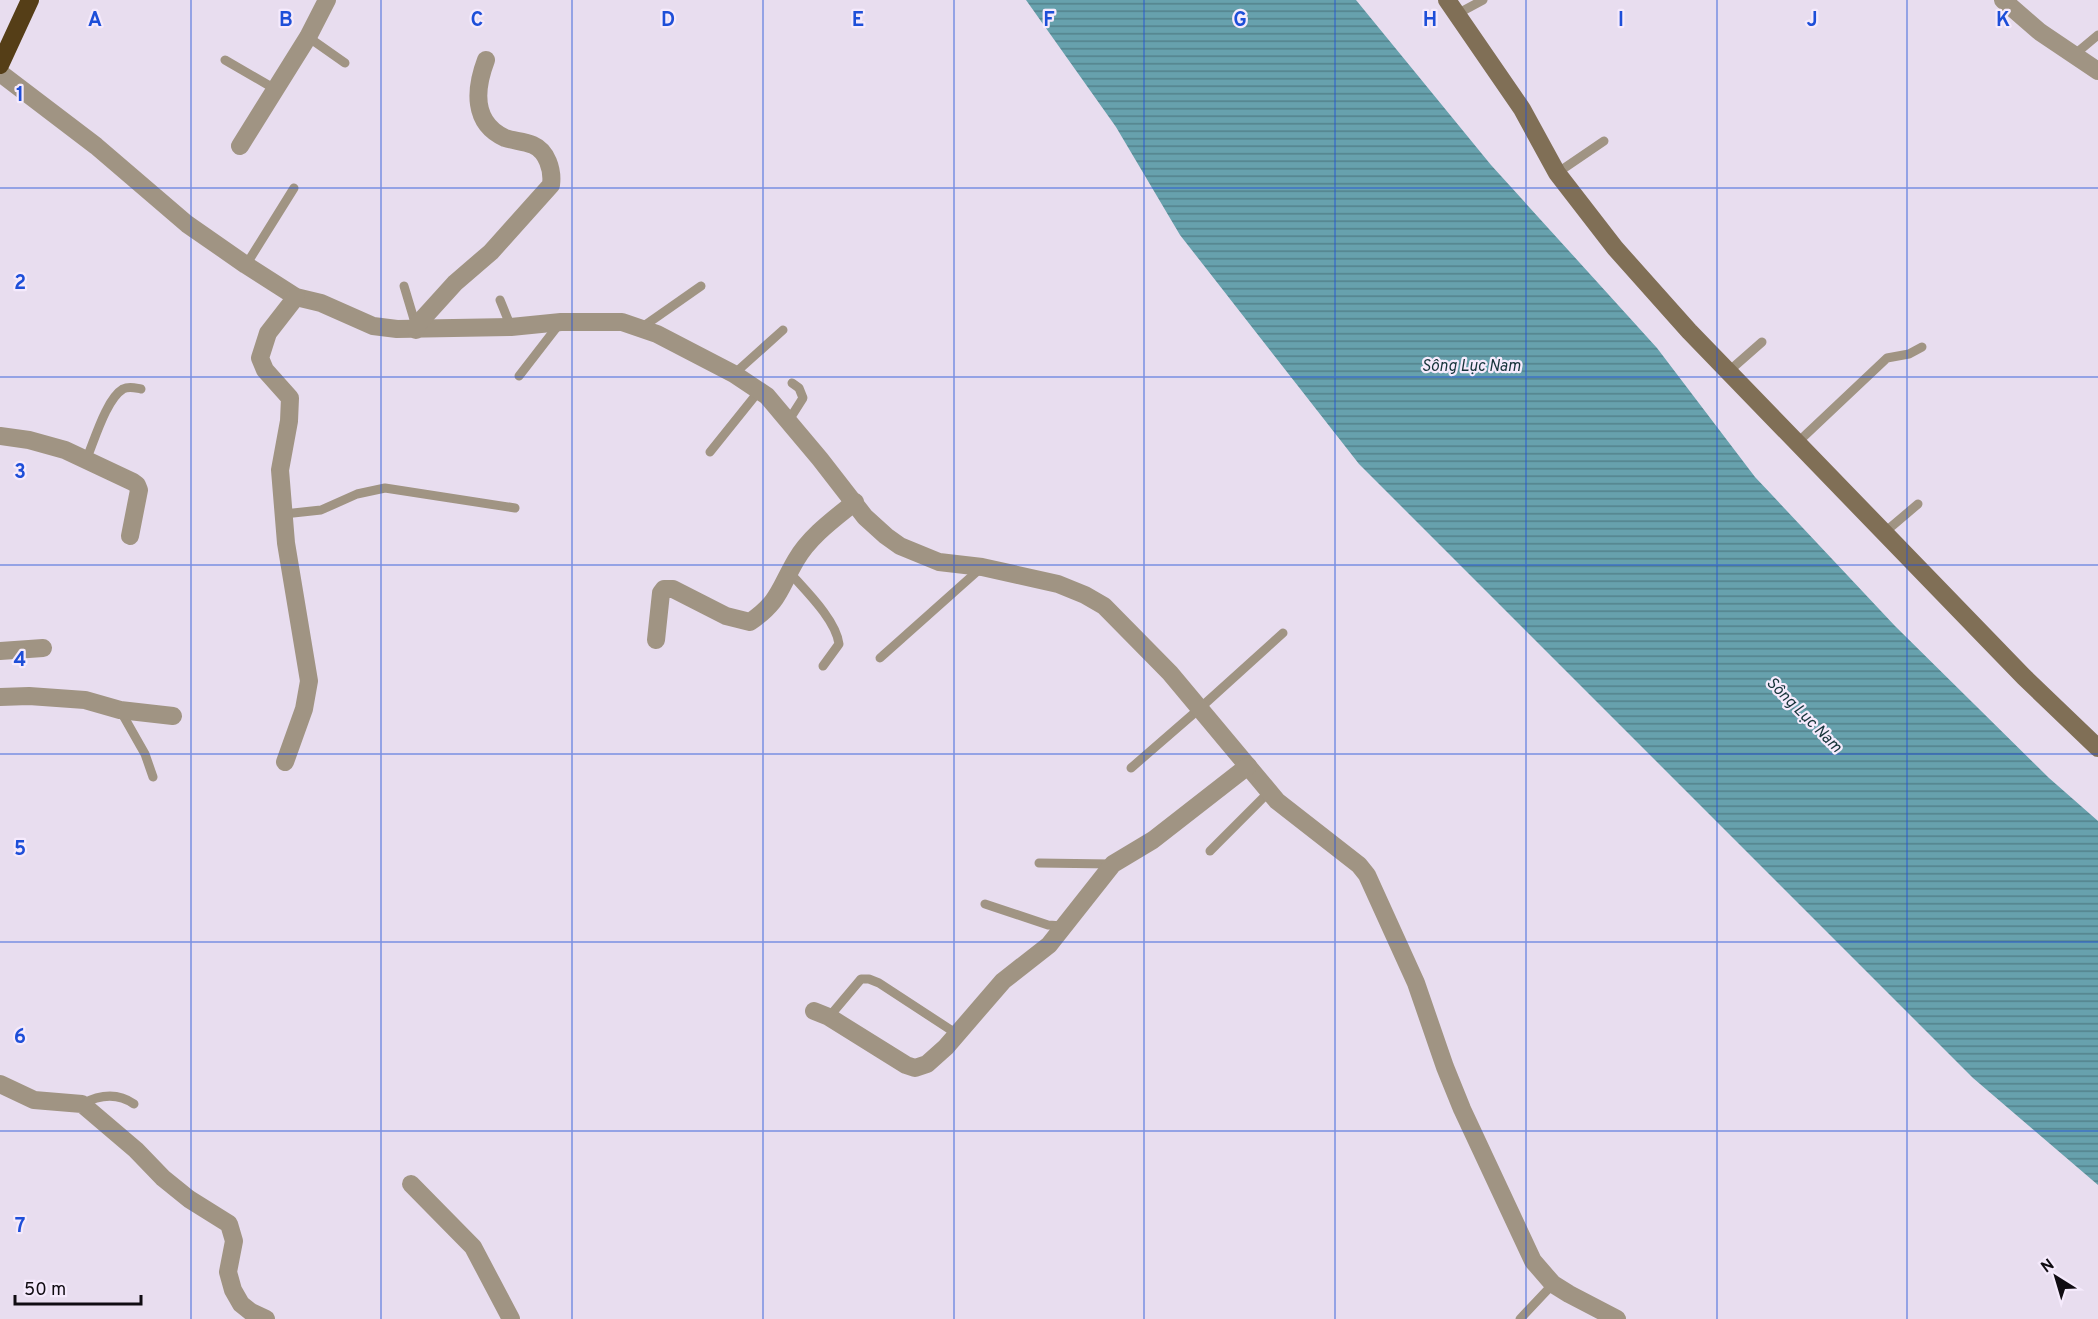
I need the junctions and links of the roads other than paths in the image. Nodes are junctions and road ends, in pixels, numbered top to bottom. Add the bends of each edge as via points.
1 (30, 0) edge
2 (327, 0) edge
3 (1484, 0) edge
4 (2003, 0) edge
5 (1452, 7) edge
6 (2098, 35) edge
7 (308, 37) junction
8 (2074, 55) junction
9 (225, 60) dead end
10 (486, 60) dead end
11 (345, 63) dead end
12 (0, 65) edge
13 (2098, 71) edge
14 (0, 73) edge
15 (275, 89) junction
16 (1604, 141) dead end
17 (240, 146) dead end
18 (1557, 172) junction
19 (294, 188) dead end
20 (246, 265) junction
21 (404, 285) dead end
22 (701, 286) dead end
23 (296, 297) junction
24 (500, 300) dead end
25 (561, 322) junction
26 (511, 327) junction
27 (416, 328) junction
28 (641, 328) junction
29 (783, 330) dead end
30 (1762, 342) dead end
31 (1922, 347) dead end
32 (1729, 371) junction
33 (734, 374) junction
34 (519, 376) dead end
35 (792, 383) dead end
36 (141, 389) dead end
37 (759, 391) junction
38 (789, 420) junction
39 (0, 436) edge
40 (1798, 442) junction
41 (710, 453) dead end
42 (86, 460) junction
43 (855, 502) junction
44 (1918, 504) dead end
45 (515, 508) dead end
46 (284, 514) junction
47 (1885, 532) junction
48 (130, 536) dead end
49 (982, 567) junction
50 (790, 573) junction
51 (1283, 633) dead end
52 (656, 640) dead end
53 (43, 648) dead end
54 (0, 651) edge
55 (880, 658) dead end
56 (823, 666) dead end
57 (0, 698) edge
58 (1199, 709) junction
59 (120, 710) junction
60 (173, 716) dead end
61 (2098, 748) edge
62 (285, 762) dead end
63 (1248, 766) junction
64 (1131, 768) dead end
65 (153, 777) dead end
66 (1269, 792) junction
67 (1210, 851) dead end
68 (1039, 863) dead end
69 (1113, 864) junction
70 (985, 904) dead end
71 (1063, 926) junction
72 (821, 1014) joint
73 (957, 1034) junction
74 (0, 1084) edge
75 (82, 1104) junction
76 (134, 1104) dead end
77 (411, 1184) dead end
78 (1553, 1284) junction
79 (239, 1313) edge
80 (266, 1319) edge
81 (511, 1319) edge
82 (1520, 1319) edge
83 (1617, 1319) edge

1 - 12 highway
2 - 7 street
3 - 5 lane
4 - 8 street
5 - 18 street via 1522,109
6 - 8 lane
7 - 11 lane
7 - 15 street
8 - 13 street
9 - 15 lane
10 - 27 street via 479,90 485,123 505,138 534,145 544,153 551,185 491,252 454,283
14 - 20 street via 96,146 187,224
15 - 17 street
16 - 18 lane
18 - 32 street via 1615,248
19 - 20 lane
20 - 23 street
21 - 27 lane
22 - 28 lane
23 - 27 street via 321,303 373,326
23 - 46 street via 268,333 260,358 265,370 290,398 280,470
24 - 26 lane
25 - 26 street
25 - 28 street via 622,322
25 - 34 lane
26 - 27 street
28 - 33 street
29 - 33 lane
30 - 32 lane
31 - 40 lane via 1887,358
32 - 40 street
33 - 37 street
35 - 38 lane via 803,398
36 - 42 lane via 123,389 112,398
37 - 38 street
37 - 41 lane
38 - 43 street
39 - 42 street via 65,450
40 - 47 street
42 - 48 street via 137,485
43 - 49 street via 866,517 900,546 939,562
43 - 50 street via 814,536
44 - 47 lane
45 - 46 lane via 385,488 357,494 321,510
46 - 62 street via 309,681 304,709
47 - 61 street
49 - 55 lane
49 - 58 street via 1058,584 1104,606 1170,673
50 - 52 street via 765,612 750,622 726,616 673,589 664,590
50 - 56 lane via 838,634 839,644
51 - 58 lane
53 - 54 street
57 - 59 street via 85,700
58 - 63 street
58 - 64 lane
59 - 60 street
59 - 65 lane via 146,754
63 - 66 street
63 - 69 street via 1153,840
66 - 67 lane
66 - 78 street via 1367,875 1416,983 1462,1109 1526,1249
68 - 69 lane
69 - 71 street
70 - 71 lane via 1048,925
71 - 73 street via 1048,945 1003,981
72 - 73 street via 915,1068 927,1064
72 - 73 lane via 861,979 869,979
74 - 75 street via 34,1100
75 - 76 lane via 108,1096 123,1096
75 - 79 street via 163,1178 229,1224 234,1242 228,1272
77 - 81 street via 473,1247
78 - 82 lane
78 - 83 street
79 - 80 street

